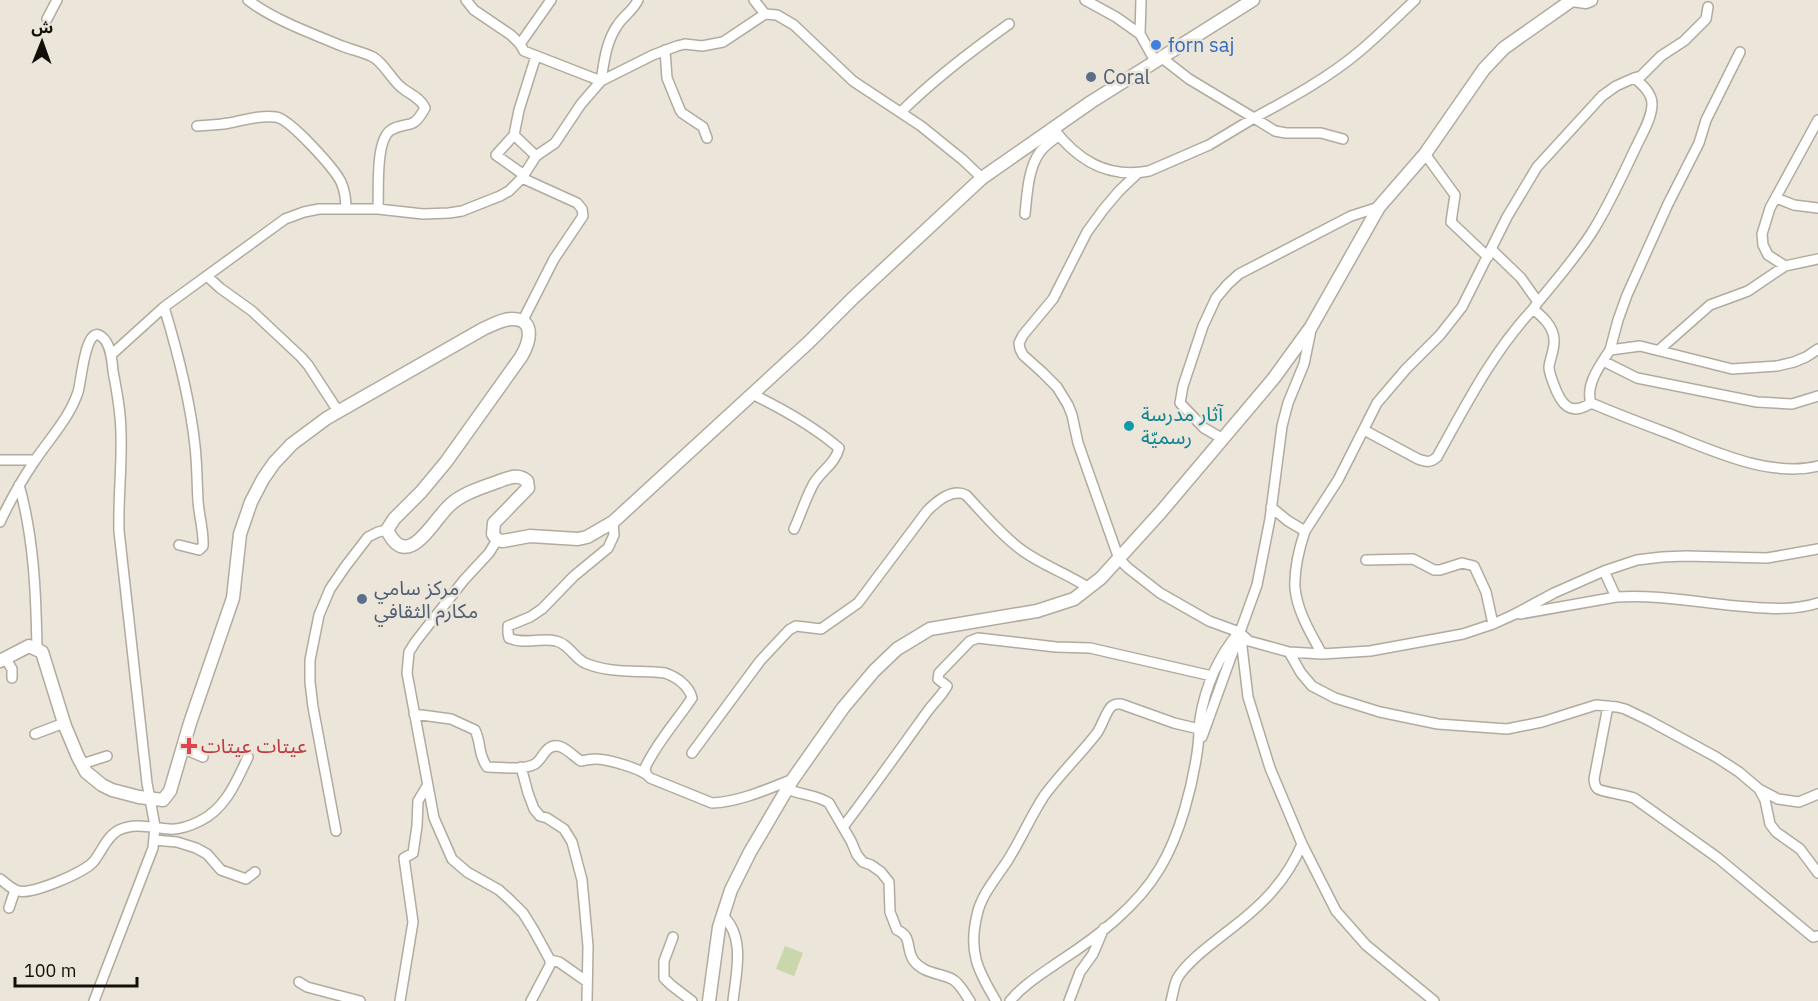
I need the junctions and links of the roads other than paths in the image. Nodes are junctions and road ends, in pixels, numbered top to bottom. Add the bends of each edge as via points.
1 (57, 0) edge
2 (248, 0) edge
3 (466, 0) edge
4 (551, 0) edge
5 (638, 0) edge
6 (754, 0) edge
7 (1085, 0) edge
8 (1141, 0) edge
9 (1253, 0) edge
10 (1415, 0) edge
11 (1572, 0) edge
12 (1591, 0) edge
13 (1708, 7) dead end
14 (765, 14) junction
15 (47, 19) dead end
16 (1009, 24) dead end
17 (1140, 34) junction
18 (519, 44) junction
19 (665, 50) junction
20 (1740, 52) dead end
21 (536, 56) junction
22 (1159, 59) junction
23 (1634, 78) junction
24 (601, 81) junction
25 (901, 112) junction
26 (1254, 118) junction
27 (1818, 120) edge
28 (197, 126) dead end
29 (1055, 132) junction
30 (514, 135) junction
31 (706, 138) dead end
32 (1343, 139) dead end
33 (1425, 154) junction
34 (536, 156) junction
35 (1138, 173) junction
36 (523, 176) junction
37 (982, 178) junction
38 (1776, 198) junction
39 (1379, 207) junction
40 (378, 208) junction
41 (1818, 208) edge
42 (346, 209) junction
43 (1025, 214) dead end
44 (1490, 253) junction
45 (1818, 259) edge
46 (1785, 266) junction
47 (208, 277) junction
48 (1536, 305) junction
49 (164, 307) junction
50 (522, 322) junction
51 (1311, 327) junction
52 (1818, 349) edge
53 (1610, 350) junction
54 (1659, 350) junction
55 (111, 355) junction
56 (1603, 361) junction
57 (752, 394) junction
58 (1818, 396) edge
59 (1591, 403) junction
60 (338, 411) junction
61 (1364, 430) junction
62 (1223, 439) junction
63 (0, 460) edge
64 (35, 460) junction
65 (1818, 466) edge
66 (19, 485) junction
67 (1271, 507) junction
68 (0, 522) edge
69 (613, 522) junction
70 (794, 529) dead end
71 (387, 530) junction
72 (1305, 531) junction
73 (497, 540) junction
74 (179, 545) dead end
75 (1818, 549) edge
76 (1119, 558) junction
77 (1366, 560) dead end
78 (1604, 571) junction
79 (1089, 588) junction
80 (1616, 597) junction
81 (1818, 603) edge
82 (1513, 615) junction
83 (1493, 624) junction
84 (1241, 635) junction
85 (38, 649) junction
86 (1289, 652) junction
87 (1322, 654) junction
88 (2, 659) edge
89 (1212, 675) junction
90 (12, 678) dead end
91 (1608, 706) junction
92 (414, 714) junction
93 (64, 723) junction
94 (1199, 729) junction
95 (35, 734) dead end
96 (1198, 744) junction
97 (182, 748) junction
98 (692, 753) dead end
99 (107, 756) dead end
100 (248, 757) dead end
101 (203, 758) dead end
102 (82, 764) junction
103 (521, 767) junction
104 (646, 773) junction
105 (790, 784) junction
106 (427, 786) junction
107 (1759, 789) junction
108 (1818, 794) edge
109 (150, 798) junction
110 (155, 826) junction
111 (843, 826) junction
112 (336, 831) dead end
113 (154, 840) junction
114 (1302, 844) junction
115 (255, 872) dead end
116 (1818, 873) edge
117 (0, 879) edge
118 (15, 890) junction
119 (28, 892) junction
120 (26, 902) dead end
121 (9, 908) dead end
122 (722, 915) junction
123 (1105, 927) junction
124 (1818, 936) edge
125 (673, 937) dead end
126 (550, 960) junction
127 (1045, 971) junction
128 (586, 981) junction
129 (299, 982) dead end
130 (94, 1001) edge
131 (360, 1001) edge
132 (400, 1001) edge
133 (531, 1001) edge
134 (587, 1001) edge
135 (692, 1001) edge
136 (709, 1001) edge
137 (733, 1001) edge
138 (970, 1001) edge
139 (996, 1001) edge
140 (1002, 1001) edge
141 (1010, 1001) edge
142 (1069, 1001) edge
143 (1171, 1001) edge
144 (1434, 1001) edge

1 - 15 street
2 - 40 street via 291,24 375,58 401,88 423,104 425,108 419,118 385,137 379,165
3 - 18 street
4 - 18 street
5 - 24 street via 616,26
6 - 14 street
7 - 17 street
8 - 17 street
9 - 22 main road
10 - 26 street via 1342,65
11 - 12 main road
11 - 33 main road via 1492,59
13 - 23 street via 1706,19 1684,41
14 - 19 street via 723,42 685,44
14 - 25 street via 777,15 794,25 848,77
16 - 25 street via 962,58
17 - 22 street
18 - 21 street
19 - 24 street
19 - 31 street via 667,78 680,110 703,127
20 - 53 street via 1627,295
21 - 24 street
21 - 30 street
22 - 26 street
22 - 29 main road
23 - 44 street via 1602,96 1537,167
23 - 48 street via 1651,98 1650,117 1595,227
24 - 34 street via 555,143
25 - 37 street
26 - 32 street via 1286,134 1321,133
26 - 35 street via 1209,145
27 - 38 street
28 - 42 street via 256,117 285,120 340,179
29 - 35 street via 1092,164
29 - 37 main road
29 - 43 street via 1037,156
30 - 34 street
30 - 36 street via 496,155
33 - 39 main road
33 - 44 street via 1455,195 1451,222
34 - 36 street
35 - 76 street via 1087,232 1053,299 1019,343 1023,355 1057,387 1068,405
36 - 40 street via 500,196 462,211 423,214
36 - 50 street via 576,203 583,216 554,259
37 - 57 main road
38 - 41 street
38 - 46 street via 1765,220 1763,245 1768,255
39 - 51 main road
39 - 62 street via 1351,216 1239,274 1216,298 1203,326 1180,403 1204,428
40 - 42 street
42 - 47 street via 293,215
44 - 48 street via 1521,278
44 - 61 street via 1462,307 1377,403
45 - 46 street
46 - 54 street via 1748,291 1710,305
47 - 49 street
47 - 60 street via 252,311 308,365
48 - 59 street via 1554,339 1549,368 1561,402 1575,409
48 - 61 street via 1500,349 1431,462
49 - 55 street
49 - 74 street via 179,355 192,424 204,542 199,550
50 - 60 main road via 513,319 483,329
50 - 71 main road via 530,338 521,357 446,462
51 - 62 main road
51 - 67 street via 1304,364 1282,426
52 - 54 street via 1777,366 1732,369
53 - 54 street via 1640,346
53 - 56 street
55 - 64 street via 102,337 91,338 75,400
55 - 109 street via 121,434 119,531
56 - 58 street via 1637,378 1756,402 1792,404
56 - 59 street via 1590,388
57 - 69 main road
57 - 70 street via 839,447 836,459 814,484
59 - 65 street via 1755,464 1782,469
60 - 97 main road via 292,444 258,487 240,534 233,598
61 - 72 street
62 - 76 main road
63 - 64 street
64 - 66 street
66 - 68 street
66 - 85 street via 29,528
67 - 72 street
67 - 84 street via 1257,585
69 - 73 main road via 578,539 530,536
69 - 104 street via 614,536 608,548 542,609 508,626 508,633 515,640 558,641 590,665 672,675 691,691 693,698 656,748
71 - 73 main road via 395,544 405,547 425,535 459,498 518,476 525,479 528,488 494,523
71 - 112 street via 368,537 330,589 319,615 310,660 313,707
72 - 87 street via 1295,587 1299,606
73 - 92 street via 409,652 407,673
75 - 78 street via 1767,558 1662,556
76 - 79 main road
76 - 84 street via 1177,603
77 - 83 street via 1413,559 1434,570 1462,563 1474,566 1486,592
78 - 80 street
78 - 82 street
79 - 98 street via 1038,561 966,495 953,493 927,511 858,603 821,629 796,626 789,630
79 - 105 main road via 1074,598 1037,611 919,634 874,671
80 - 81 street via 1656,596 1776,609 1798,609
80 - 82 street
82 - 83 street
83 - 87 street via 1435,640
84 - 86 street via 1251,642
84 - 89 street via 1228,646
84 - 96 street
84 - 114 street via 1248,697 1270,768
85 - 88 main road via 29,646
85 - 93 main road
86 - 87 street
86 - 91 street via 1306,680 1320,691 1380,712 1418,720 1507,729 1596,705
88 - 90 street via 12,669
89 - 94 street
89 - 111 street via 1090,648 978,638 970,641 939,673 938,679 947,686 944,693
91 - 107 street via 1625,709 1677,735 1739,772
91 - 124 street via 1595,785 1600,790 1634,798 1718,858 1813,937
92 - 103 street via 451,719 475,730 479,754 487,767
92 - 106 street
93 - 95 street
93 - 102 main road
94 - 96 street
94 - 139 street via 1121,704 1110,707 1098,731 1043,799 979,907 975,958
96 - 123 street via 1180,824 1167,857 1136,900
97 - 101 street
97 - 109 main road via 168,794 163,800
99 - 102 street
100 - 110 street via 224,802 208,817 183,828
102 - 109 main road via 102,785
103 - 104 street via 535,764 548,749 560,746 581,761 606,761
103 - 128 street via 534,808 540,816 564,829 572,842 582,880 588,945
104 - 105 street via 712,803
105 - 111 street via 799,795 829,803
105 - 122 main road via 750,852
106 - 126 street via 434,818 452,859 499,890 523,913
106 - 132 street via 418,801 413,853 404,858 413,922
107 - 108 street via 1793,802
107 - 116 street via 1770,824 1800,849
109 - 110 street
110 - 113 street
110 - 119 street via 120,829 93,863 65,879
111 - 138 street via 857,855 889,882 890,912 897,930 907,937 914,961 923,969 953,980
113 - 115 street via 196,848 221,870 246,879
113 - 130 street
114 - 143 street via 1274,891 1202,951 1179,976
114 - 144 street via 1344,921 1366,945
117 - 118 street
118 - 119 street
118 - 121 street
119 - 120 street
122 - 136 main road
122 - 137 street via 737,943
123 - 127 street
123 - 142 street
125 - 135 street via 664,961 664,978
126 - 128 street
126 - 133 street
127 - 140 street via 1032,976
127 - 141 street
128 - 134 street
129 - 131 street

